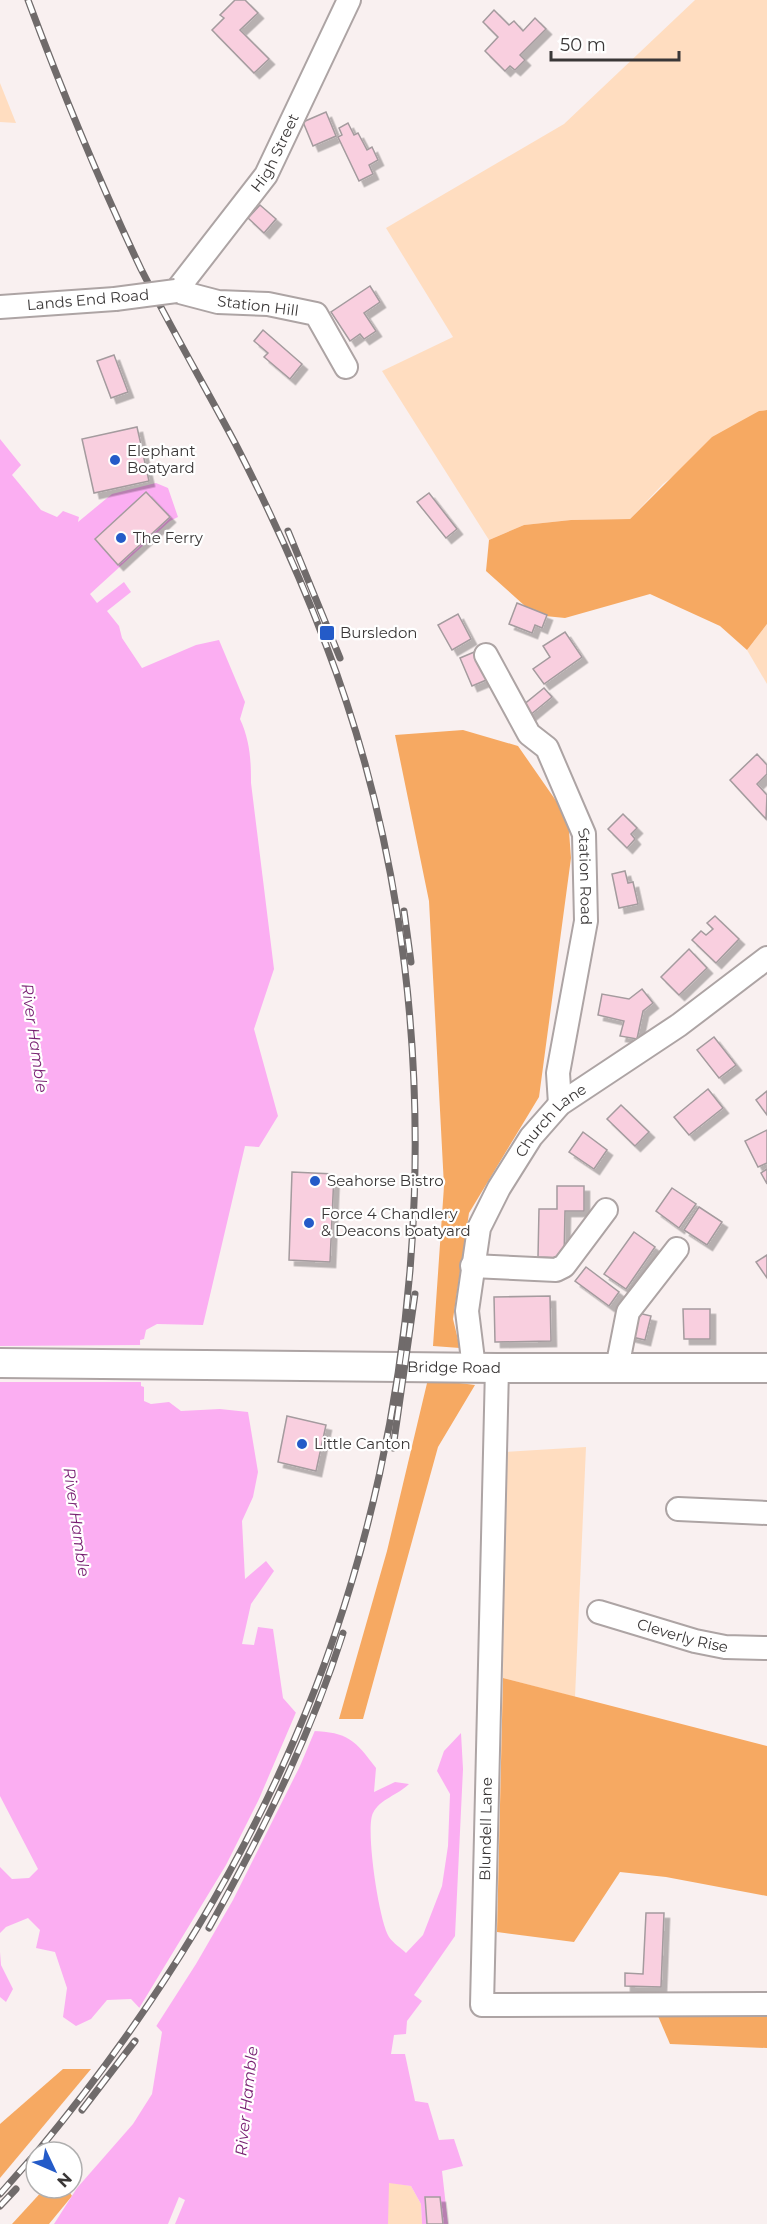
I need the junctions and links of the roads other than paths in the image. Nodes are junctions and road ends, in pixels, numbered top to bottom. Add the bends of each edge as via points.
1 (349, 0) edge
2 (176, 291) junction
3 (0, 307) edge
4 (346, 367) dead end
5 (486, 655) dead end
6 (767, 957) edge
7 (560, 1104) junction
8 (606, 1210) dead end
9 (679, 1249) dead end
10 (472, 1266) junction
11 (0, 1363) edge
12 (486, 1368) junction
13 (617, 1368) junction
14 (767, 1368) edge
15 (678, 1509) dead end
16 (767, 1513) edge
17 (598, 1612) dead end
18 (767, 1648) edge
19 (767, 2004) edge

1 - 2 street, High Street via 266,175
2 - 3 street, Lands End Road, bridge
2 - 4 street, Station Hill via 218,302 268,304 316,314
5 - 7 street, Station Road via 530,734 547,748 584,834 586,921 558,1073
6 - 7 street, Church Lane via 679,1026
7 - 10 street, Church Lane via 531,1137 499,1188 479,1228
8 - 10 street via 564,1266 556,1270
9 - 13 street via 628,1312
10 - 12 street, Church Lane via 467,1311
11 - 12 main road, Bridge Road
12 - 13 main road, Bridge Road
12 - 19 street, Blundell Lane via 482,2005
13 - 14 main road, Bridge Road
15 - 16 street
17 - 18 street, Cleverly Rise via 695,1641 725,1647

